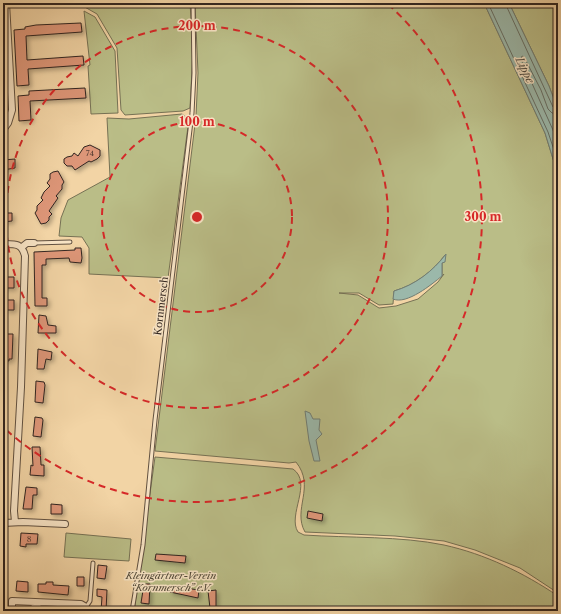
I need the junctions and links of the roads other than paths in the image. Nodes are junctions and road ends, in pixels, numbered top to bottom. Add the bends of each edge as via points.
1 (6, 3) edge
2 (193, 3) edge
3 (3, 130) edge
4 (70, 242) dead end
5 (34, 243) joint
6 (3, 244) edge
7 (22, 247) junction
8 (15, 522) junction
9 (3, 523) edge
10 (65, 524) dead end
11 (93, 563) dead end
12 (39, 602) junction
13 (86, 609) edge
14 (12, 611) edge
15 (30, 611) edge
16 (132, 611) edge

1 - 3 street via 12,106
2 - 16 lane, Kornmersch via 192,113 154,427 143,545
4 - 5 lane
5 - 7 street via 27,243
6 - 7 street
7 - 8 street via 25,256 25,283
8 - 9 street
8 - 10 street
11 - 13 lane via 90,602
12 - 13 street via 81,604
12 - 14 street via 12,601
12 - 15 street

